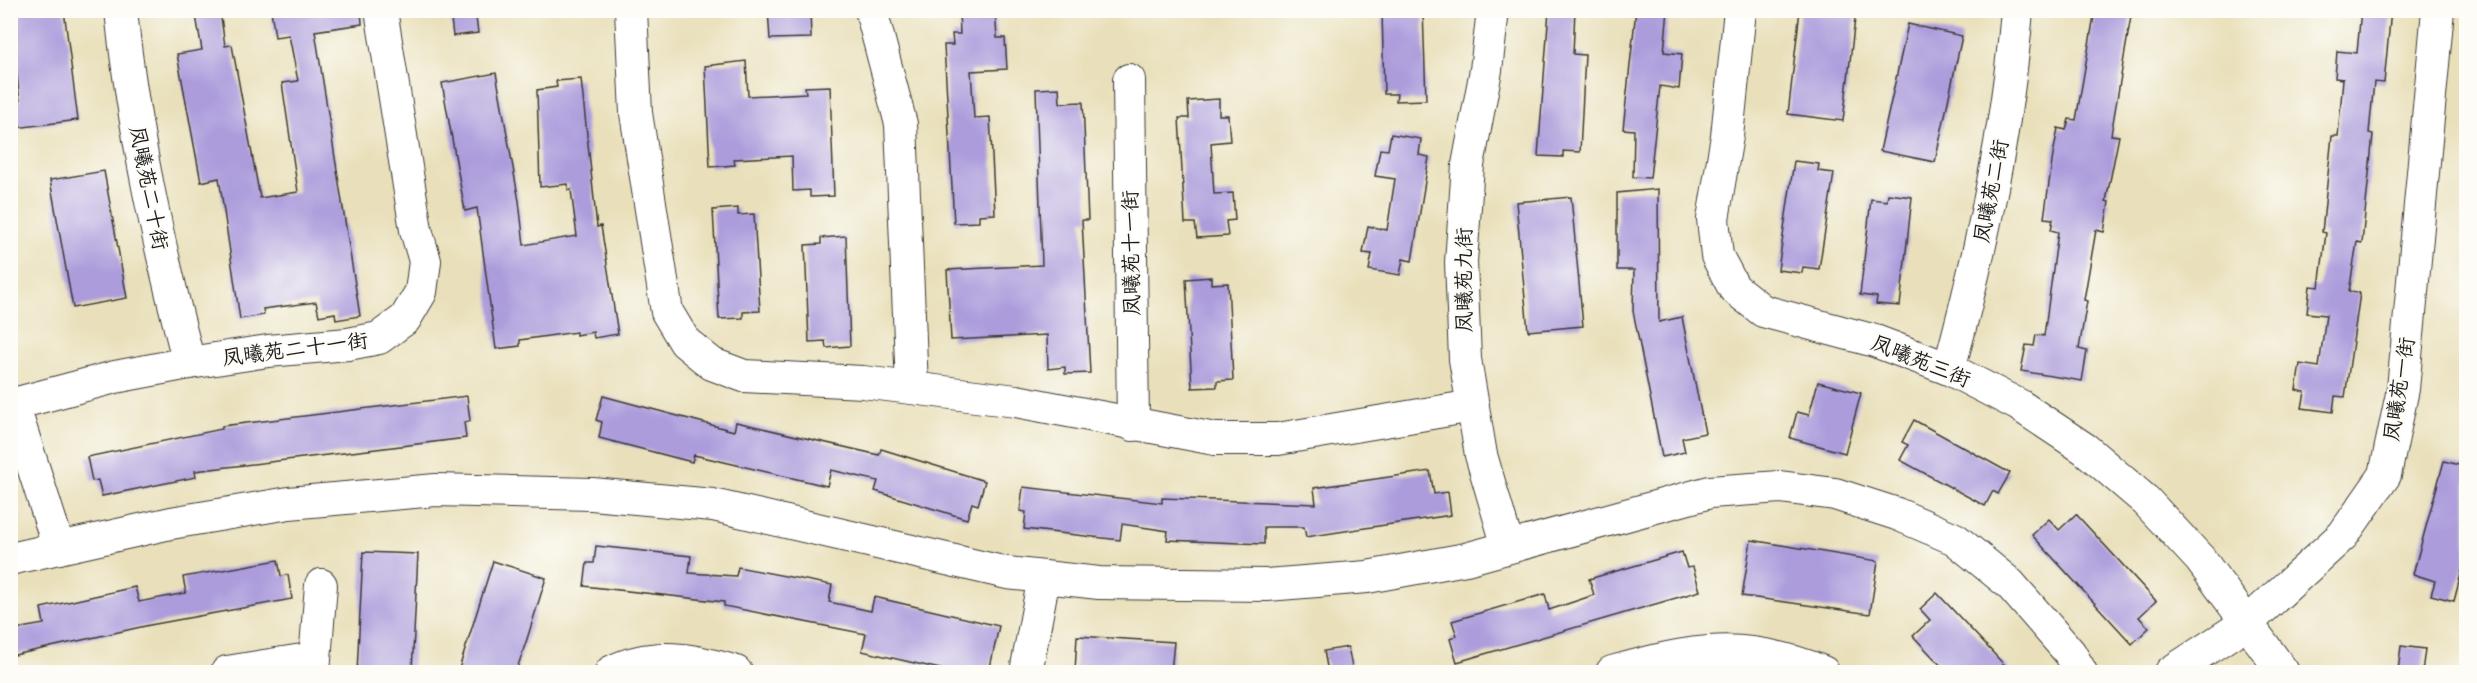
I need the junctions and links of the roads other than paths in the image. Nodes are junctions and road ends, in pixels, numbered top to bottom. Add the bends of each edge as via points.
1 (121, 10) edge
2 (381, 10) edge
3 (631, 10) edge
4 (872, 10) edge
5 (1492, 10) edge
6 (1740, 10) edge
7 (2017, 10) edge
8 (2438, 10) edge
9 (1129, 80) dead end
10 (189, 363) junction
11 (1949, 369) junction
12 (912, 387) junction
13 (12, 405) edge
14 (1473, 406) junction
15 (1133, 425) junction
16 (59, 548) junction
17 (1508, 548) junction
18 (10, 559) edge
19 (1044, 577) junction
20 (321, 585) dead end
21 (2247, 622) junction
22 (315, 665) edge
23 (227, 672) edge
24 (611, 672) edge
25 (736, 672) edge
26 (1026, 672) edge
27 (1612, 672) edge
28 (1823, 672) edge
29 (2081, 672) edge
30 (2171, 672) edge
31 (2283, 672) edge

1 - 10 street, 凤曦苑二十街 via 152,208
2 - 10 street, 凤曦苑二十一街 via 416,230 425,261 421,292 405,320 379,338
3 - 12 street via 636,113 661,278 667,312 685,342 712,364 744,376
4 - 12 street via 901,124
5 - 14 street, 凤曦苑九街 via 1486,70 1468,165 1461,262 1465,359
6 - 11 street, 凤曦苑三街 via 1727,136 1713,219 1717,256 1734,288 1763,311 1875,341
7 - 11 street, 凤曦苑二街 via 1998,163
8 - 21 street, 凤曦苑一街 via 2403,389 2385,475 2343,535
9 - 15 street, 凤曦苑十一街
10 - 13 street, 凤曦苑二十一街 via 115,377
11 - 21 street, 凤曦苑三街 via 2019,405 2085,449 2146,501 2200,559
12 - 15 street via 1016,401
13 - 16 street
14 - 15 street via 1278,439 1215,439
14 - 17 street, 凤曦苑九街 via 1481,455
16 - 18 street
16 - 19 street via 171,523 289,503 436,490 568,494 712,506 1007,573
17 - 19 street via 1367,577 1267,585 1099,584
17 - 29 street via 1710,492 1780,487 1836,494 1898,514 1955,539 2010,584 2070,653
19 - 26 street
20 - 22 street
21 - 30 street, 凤曦苑一街
21 - 31 street, 凤曦苑三街
22 - 23 street
24 - 25 street via 647,660 682,658
27 - 28 street via 1669,656 1728,650 1787,658

